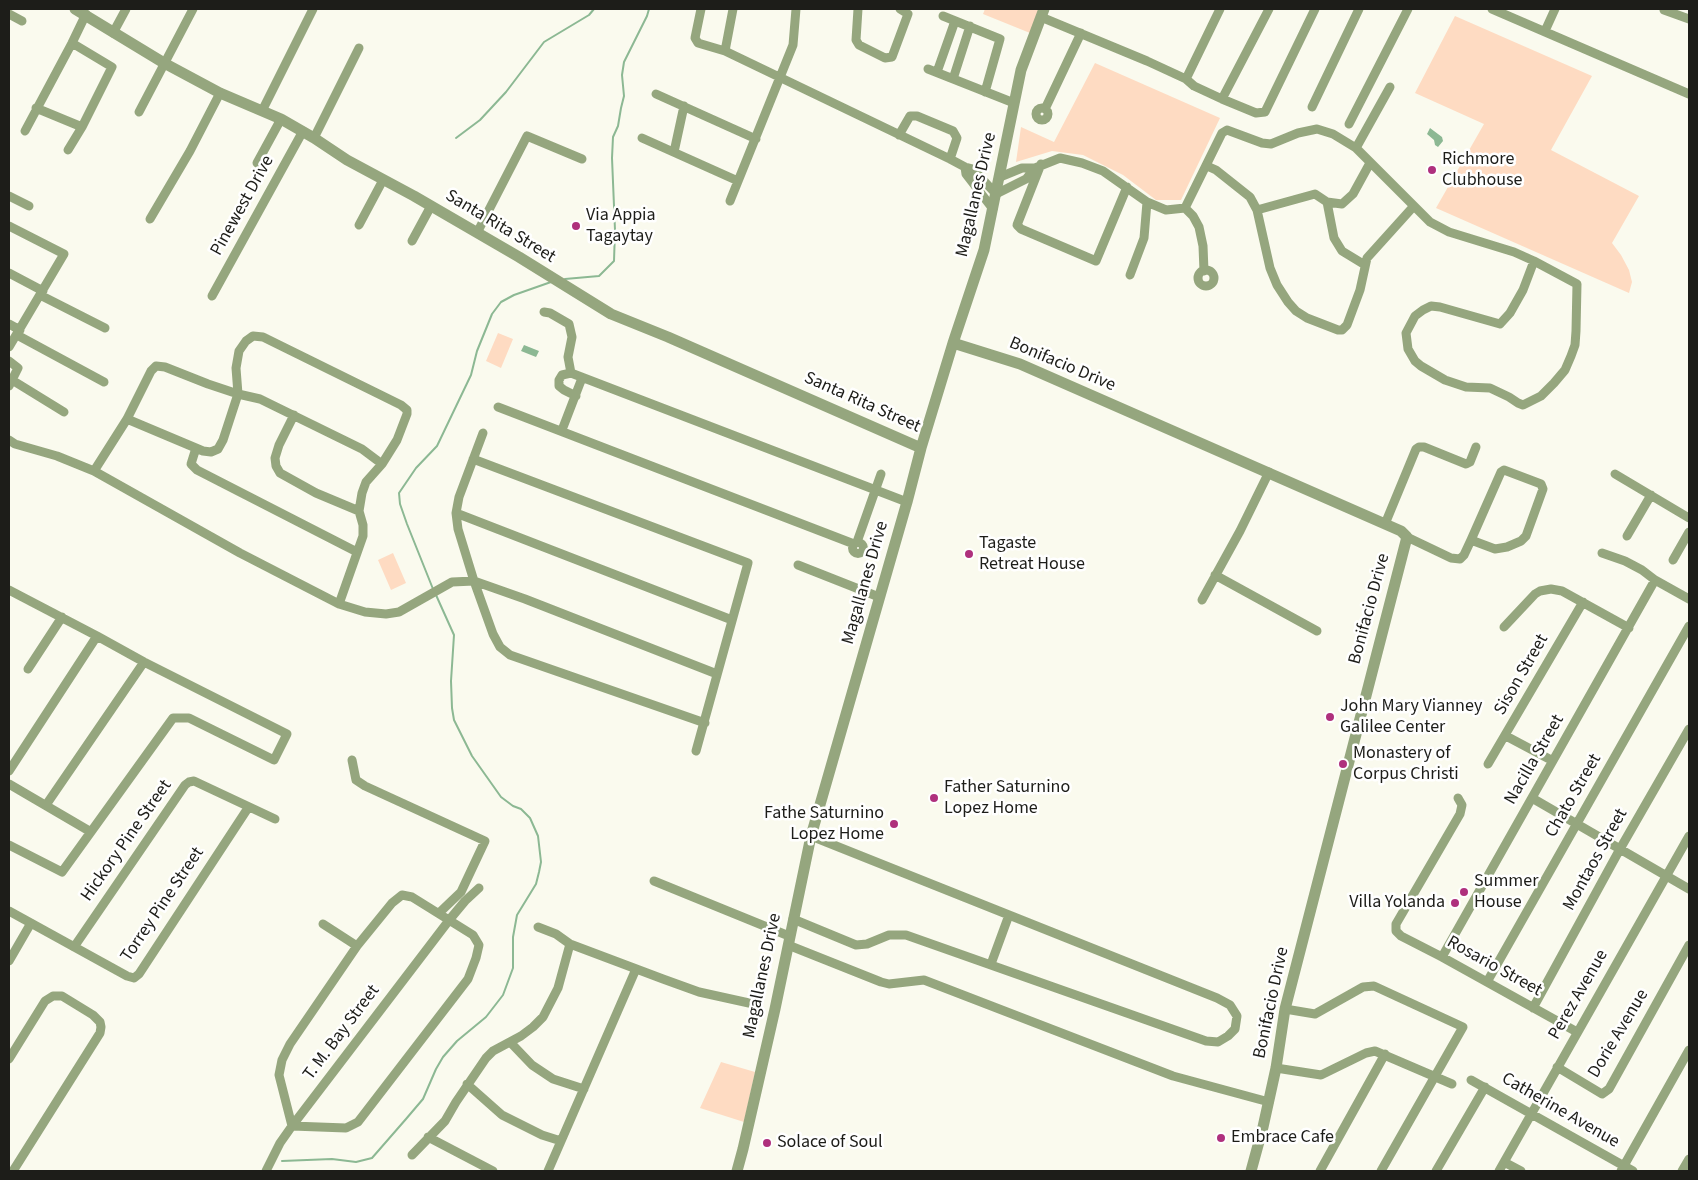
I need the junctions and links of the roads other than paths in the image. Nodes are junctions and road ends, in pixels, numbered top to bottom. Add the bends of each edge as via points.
1 (126, 9) edge
2 (193, 9) edge
3 (312, 9) edge
4 (701, 9) edge
5 (733, 9) edge
6 (796, 9) edge
7 (858, 9) edge
8 (900, 9) edge
9 (1220, 9) edge
10 (1269, 9) edge
11 (1315, 9) edge
12 (1359, 9) edge
13 (1408, 9) edge
14 (1492, 9) edge
15 (1554, 9) edge
16 (1664, 10) edge
17 (81, 12) edge
18 (1506, 12) edge
19 (1042, 13) edge
20 (9, 14) edge
21 (943, 16) dead end
22 (955, 20) junction
23 (1689, 20) edge
24 (22, 21) dead end
25 (970, 26) junction
26 (1545, 31) junction
27 (113, 32) junction
28 (1081, 33) junction
29 (72, 43) junction
30 (358, 48) dead end
31 (725, 51) junction
32 (164, 64) junction
33 (928, 68) dead end
34 (937, 72) junction
35 (781, 78) junction
36 (953, 79) junction
37 (1186, 79) junction
38 (1390, 87) dead end
39 (985, 92) junction
40 (220, 93) junction
41 (656, 94) dead end
42 (1689, 94) edge
43 (1222, 99) junction
44 (1014, 104) junction
45 (684, 106) junction
46 (36, 108) junction
47 (1312, 108) dead end
48 (1045, 109) dead end
49 (262, 111) junction
50 (139, 112) dead end
51 (281, 119) junction
52 (1349, 124) dead end
53 (82, 127) junction
54 (25, 131) dead end
55 (303, 131) junction
56 (899, 135) junction
57 (314, 138) junction
58 (642, 138) dead end
59 (756, 138) junction
60 (1356, 148) junction
61 (68, 150) dead end
62 (674, 152) junction
63 (582, 159) dead end
64 (950, 159) junction
65 (257, 163) dead end
66 (1370, 163) junction
67 (1038, 166) junction
68 (1207, 166) junction
69 (965, 167) junction
70 (1000, 177) junction
71 (383, 180) junction
72 (738, 181) junction
73 (1127, 187) junction
74 (996, 194) junction
75 (9, 196) edge
76 (730, 200) dead end
77 (1147, 202) junction
78 (1327, 202) junction
79 (28, 206) dead end
80 (430, 206) junction
81 (1413, 207) junction
82 (1185, 208) junction
83 (993, 209) junction
84 (1257, 210) junction
85 (150, 218) dead end
86 (359, 225) dead end
87 (9, 226) edge
88 (477, 233) junction
89 (412, 241) dead end
90 (1534, 261) junction
91 (1365, 266) junction
92 (1204, 270) dead end
93 (9, 273) edge
94 (1130, 275) dead end
95 (41, 293) junction
96 (212, 296) dead end
97 (544, 312) dead end
98 (9, 324) edge
99 (105, 328) dead end
100 (18, 333) junction
101 (953, 343) junction
102 (9, 348) edge
103 (9, 361) edge
104 (571, 373) junction
105 (582, 378) junction
106 (104, 382) dead end
107 (10, 383) edge
108 (238, 394) junction
109 (576, 396) junction
110 (498, 407) dead end
111 (64, 412) dead end
112 (294, 415) junction
113 (127, 420) junction
114 (562, 430) junction
115 (484, 433) dead end
116 (9, 440) edge
117 (1476, 447) dead end
118 (196, 448) junction
119 (921, 448) junction
120 (473, 459) junction
121 (382, 464) junction
122 (94, 471) junction
123 (1269, 472) junction
124 (880, 474) dead end
125 (1615, 474) dead end
126 (874, 490) junction
127 (1651, 495) junction
128 (907, 502) junction
129 (359, 511) junction
130 (456, 513) junction
131 (1689, 518) edge
132 (1386, 524) junction
133 (1689, 532) edge
134 (1628, 536) dead end
135 (1407, 537) junction
136 (1471, 540) junction
137 (357, 552) junction
138 (1602, 553) dead end
139 (1673, 560) dead end
140 (798, 565) dead end
141 (1215, 575) junction
142 (1655, 580) junction
143 (474, 581) junction
144 (9, 590) edge
145 (879, 597) junction
146 (1689, 599) edge
147 (1202, 600) dead end
148 (1583, 602) junction
149 (339, 604) junction
150 (62, 617) junction
151 (732, 620) junction
152 (1689, 626) edge
153 (1504, 627) dead end
154 (1629, 628) junction
155 (1317, 631) dead end
156 (97, 636) junction
157 (144, 662) junction
158 (28, 669) dead end
159 (717, 674) junction
160 (705, 723) junction
161 (1689, 729) edge
162 (1506, 736) junction
163 (696, 751) dead end
164 (352, 760) dead end
165 (1553, 762) junction
166 (1488, 764) dead end
167 (9, 771) edge
168 (9, 784) edge
169 (1458, 798) dead end
170 (1532, 798) junction
171 (46, 805) junction
172 (248, 808) junction
173 (275, 819) dead end
174 (1577, 824) junction
175 (91, 832) junction
176 (811, 836) junction
177 (1689, 836) edge
178 (9, 846) edge
179 (1620, 849) junction
180 (1667, 876) junction
181 (654, 880) dead end
182 (479, 888) dead end
183 (1689, 889) edge
184 (9, 911) edge
185 (439, 913) junction
186 (1009, 915) junction
187 (450, 919) junction
188 (793, 919) junction
189 (31, 923) junction
190 (323, 924) dead end
191 (538, 927) dead end
192 (788, 941) junction
193 (570, 944) junction
194 (1689, 945) edge
195 (357, 946) junction
196 (74, 947) junction
197 (1442, 957) junction
198 (9, 961) edge
199 (1685, 962) edge
200 (991, 964) junction
201 (636, 969) junction
202 (1487, 982) junction
203 (766, 1007) junction
204 (1533, 1008) junction
205 (1285, 1009) junction
206 (1577, 1032) junction
207 (510, 1042) junction
208 (1689, 1050) edge
209 (1385, 1054) junction
210 (9, 1060) edge
211 (1557, 1067) junction
212 (1276, 1068) junction
213 (1435, 1076) junction
214 (1471, 1080) dead end
215 (467, 1084) junction
216 (1452, 1084) dead end
217 (1485, 1088) junction
218 (584, 1089) junction
219 (1269, 1102) junction
220 (1530, 1114) junction
221 (292, 1126) junction
222 (428, 1138) junction
223 (562, 1141) junction
224 (412, 1155) dead end
225 (1689, 1159) edge
226 (1504, 1162) junction
227 (1623, 1169) edge
228 (13, 1171) edge
229 (266, 1171) edge
230 (493, 1171) edge
231 (548, 1171) edge
232 (736, 1171) edge
233 (1251, 1171) edge
234 (1320, 1171) edge
235 (1381, 1171) edge
236 (1436, 1171) edge
237 (1499, 1171) edge
238 (1521, 1171) edge
239 (1633, 1171) edge
240 (1682, 1171) edge

1 - 27 street
2 - 32 street
3 - 49 street
4 - 31 street via 695,38 698,43
5 - 31 street
6 - 35 street via 793,45
7 - 8 street via 856,40 859,46 885,58 892,57 908,14
9 - 37 street
10 - 43 street
11 - 43 street via 1265,112 1256,113
12 - 47 street
13 - 52 street
14 - 18 street
15 - 26 street
16 - 23 street
17 - 27 street, Santa Rita Street
17 - 29 street
18 - 26 street
19 - 28 street
19 - 44 street, Magallanes Drive via 1021,70
20 - 24 street
21 - 22 street
22 - 25 street
22 - 34 street
25 - 36 street
25 - 39 street via 1000,39
26 - 42 street
27 - 32 street, Santa Rita Street
28 - 37 street
28 - 48 street
29 - 46 street
29 - 53 street via 112,67
30 - 57 street
31 - 35 street
32 - 40 street, Santa Rita Street
32 - 50 street
33 - 34 street
34 - 36 street
35 - 56 street
35 - 59 street
36 - 39 street
37 - 43 street
38 - 60 street
39 - 44 street
40 - 49 street, Santa Rita Street
40 - 85 street
41 - 45 street
44 - 70 street, Magallanes Drive
45 - 59 street
45 - 62 street
46 - 53 street
46 - 54 street
49 - 51 street, Santa Rita Street
51 - 55 street, Santa Rita Street
51 - 65 street
53 - 61 street
55 - 57 street, Santa Rita Street
55 - 96 street, Pinewest Drive
56 - 64 street
56 - 64 street via 910,116 918,116 953,131 957,138
57 - 71 street, Santa Rita Street
58 - 62 street
59 - 72 street
60 - 66 street
60 - 68 street via 1333,134 1317,129 1271,144 1227,130 1222,133
62 - 72 street
63 - 88 street via 526,136
64 - 69 street
66 - 78 street via 1349,199 1342,204
66 - 81 street
67 - 70 street via 1022,168
67 - 73 street via 1060,158 1082,163 1103,171
67 - 73 street via 1017,225 1096,261
67 - 74 street via 1026,179
68 - 82 street
68 - 84 street via 1250,197
69 - 74 street via 973,169
69 - 83 street via 966,174
70 - 74 street, Magallanes Drive
71 - 80 street, Santa Rita Street
71 - 86 street
72 - 76 street
73 - 77 street
74 - 83 street, Magallanes Drive
75 - 79 street
77 - 82 street via 1166,210
77 - 94 street via 1144,238
78 - 84 street via 1315,194
78 - 91 street via 1334,238 1342,251
80 - 88 street, Santa Rita Street
80 - 89 street
81 - 90 street via 1442,229 1499,246
81 - 91 street via 1367,258
82 - 92 street via 1199,226
83 - 101 street, Magallanes Drive via 984,250
84 - 91 street via 1277,285 1296,311 1307,318 1336,330 1344,328 1360,290
87 - 95 street via 64,254
88 - 119 street, Santa Rita Street via 611,314
90 - 90 street via 1577,284 1575,345 1565,370 1541,396 1523,405 1490,388 1466,387 1445,380 1415,361 1408,349 1406,332 1414,316 1431,306 1500,324 1523,290
93 - 95 street
95 - 99 street
95 - 100 street
97 - 104 street via 569,324
98 - 100 street
100 - 102 street
100 - 106 street
101 - 119 street, Magallanes Drive
101 - 123 street, Bonifacio Drive via 1020,364
103 - 107 street via 18,368
104 - 105 street
104 - 109 street via 562,375 559,386
105 - 109 street
105 - 126 street
107 - 111 street
108 - 112 street via 260,399
108 - 113 street via 156,366
108 - 118 street via 218,449 211,452
108 - 121 street via 236,368 239,351 246,341 253,336 263,337 286,348 401,404 407,410 397,440
109 - 114 street
110 - 114 street
112 - 121 street via 362,449
112 - 129 street via 275,458 280,473
113 - 118 street
113 - 122 street
114 - 126 street via 855,543
115 - 120 street
116 - 122 street
117 - 132 street via 1466,464 1419,446
118 - 137 street via 192,464 197,470
119 - 128 street, Magallanes Drive
120 - 130 street
120 - 151 street via 748,563
121 - 129 street via 366,482
122 - 149 street
123 - 132 street, Bonifacio Drive
123 - 141 street
124 - 126 street
125 - 127 street
126 - 128 street
127 - 131 street
127 - 134 street
128 - 145 street, Magallanes Drive
129 - 137 street via 364,536
130 - 143 street
130 - 151 street
132 - 135 street, Bonifacio Drive
133 - 139 street
135 - 136 street via 1460,559
135 - 205 street, Bonifacio Drive
136 - 136 street via 1501,472 1504,470 1541,484 1526,536 1521,541 1495,550
137 - 149 street
138 - 142 street via 1634,566
140 - 145 street
141 - 147 street
141 - 155 street
142 - 146 street
142 - 154 street, Nacilla Street
143 - 149 street via 452,582 398,612 365,612
143 - 159 street
143 - 160 street via 493,634 500,647 510,655
144 - 150 street
145 - 176 street, Magallanes Drive
148 - 153 street via 1562,591 1540,591
148 - 154 street
148 - 162 street, Sison Street
150 - 156 street
150 - 158 street
151 - 159 street
152 - 174 street, Chato Street
154 - 165 street, Nacilla Street
156 - 157 street
156 - 167 street
157 - 171 street
157 - 175 street via 287,734 274,760 189,718 173,718
159 - 160 street
160 - 163 street
161 - 179 street, Montaos Street
162 - 165 street
162 - 166 street, Sison Street
164 - 185 street via 356,780 485,841 461,892
165 - 170 street, Nacilla Street
168 - 171 street
169 - 197 street, Rosario Street via 1462,804 1460,814 1396,924 1396,931 1401,936
170 - 174 street
170 - 197 street, Nacilla Street
171 - 175 street
172 - 173 street, Hickory Pine Street
172 - 196 street, Hickory Pine Street via 194,782 185,785
172 - 196 street, Torrey Pine Street via 137,976 126,976
174 - 179 street
174 - 202 street, Chato Street
175 - 178 street via 62,872
176 - 186 street
176 - 188 street, Magallanes Drive
177 - 180 street, Perez Avenue
179 - 180 street
179 - 204 street, Montaos Street
180 - 183 street
180 - 206 street, Perez Avenue
181 - 192 street
182 - 187 street, T. M. Bay Street
184 - 189 street, Torrey Pine Street
185 - 187 street
185 - 195 street via 412,897 402,895
186 - 200 street
186 - 200 street via 1217,998 1230,1005 1237,1016 1235,1029 1218,1042 1206,1041
187 - 221 street, T. M. Bay Street
187 - 221 street via 473,935 479,946 462,987 358,1122 346,1128
188 - 192 street, Magallanes Drive
188 - 200 street via 856,944 867,944 889,935 906,935
189 - 196 street, Torrey Pine Street
189 - 198 street
190 - 195 street
191 - 193 street
192 - 203 street, Magallanes Drive
192 - 219 street via 880,982 924,980 1173,1076
193 - 201 street
193 - 207 street via 558,988 543,1017
194 - 199 street, Dorie Avenue
195 - 221 street via 282,1060 279,1075
197 - 202 street, Rosario Street
199 - 211 street, Dorie Avenue via 1609,1089 1602,1094
201 - 203 street via 699,992
201 - 218 street
202 - 204 street, Rosario Street
203 - 232 street, Magallanes Drive via 743,1149
204 - 206 street, Rosario Street
205 - 212 street, Bonifacio Drive
205 - 213 street via 1315,1014 1363,987 1374,986 1420,1006 1464,1027
206 - 211 street, Perez Avenue
207 - 215 street via 493,1050
207 - 218 street via 532,1066 553,1079
208 - 227 street
209 - 212 street via 1376,1051 1366,1053 1321,1075
209 - 213 street
209 - 234 street
210 - 228 street via 45,1001 53,996 62,996 93,1015 102,1027
211 - 220 street, Perez Avenue
212 - 219 street, Bonifacio Drive
213 - 216 street
213 - 235 street
214 - 217 street, Catherine Avenue
215 - 222 street via 445,1121
215 - 223 street via 502,1115
217 - 220 street, Catherine Avenue
217 - 236 street
218 - 223 street
219 - 233 street, Bonifacio Drive
220 - 226 street, Perez Avenue
220 - 227 street, Catherine Avenue
221 - 229 street, T. M. Bay Street
222 - 224 street
222 - 230 street
223 - 231 street
225 - 240 street
226 - 237 street, Perez Avenue
226 - 238 street
227 - 239 street, Catherine Avenue

